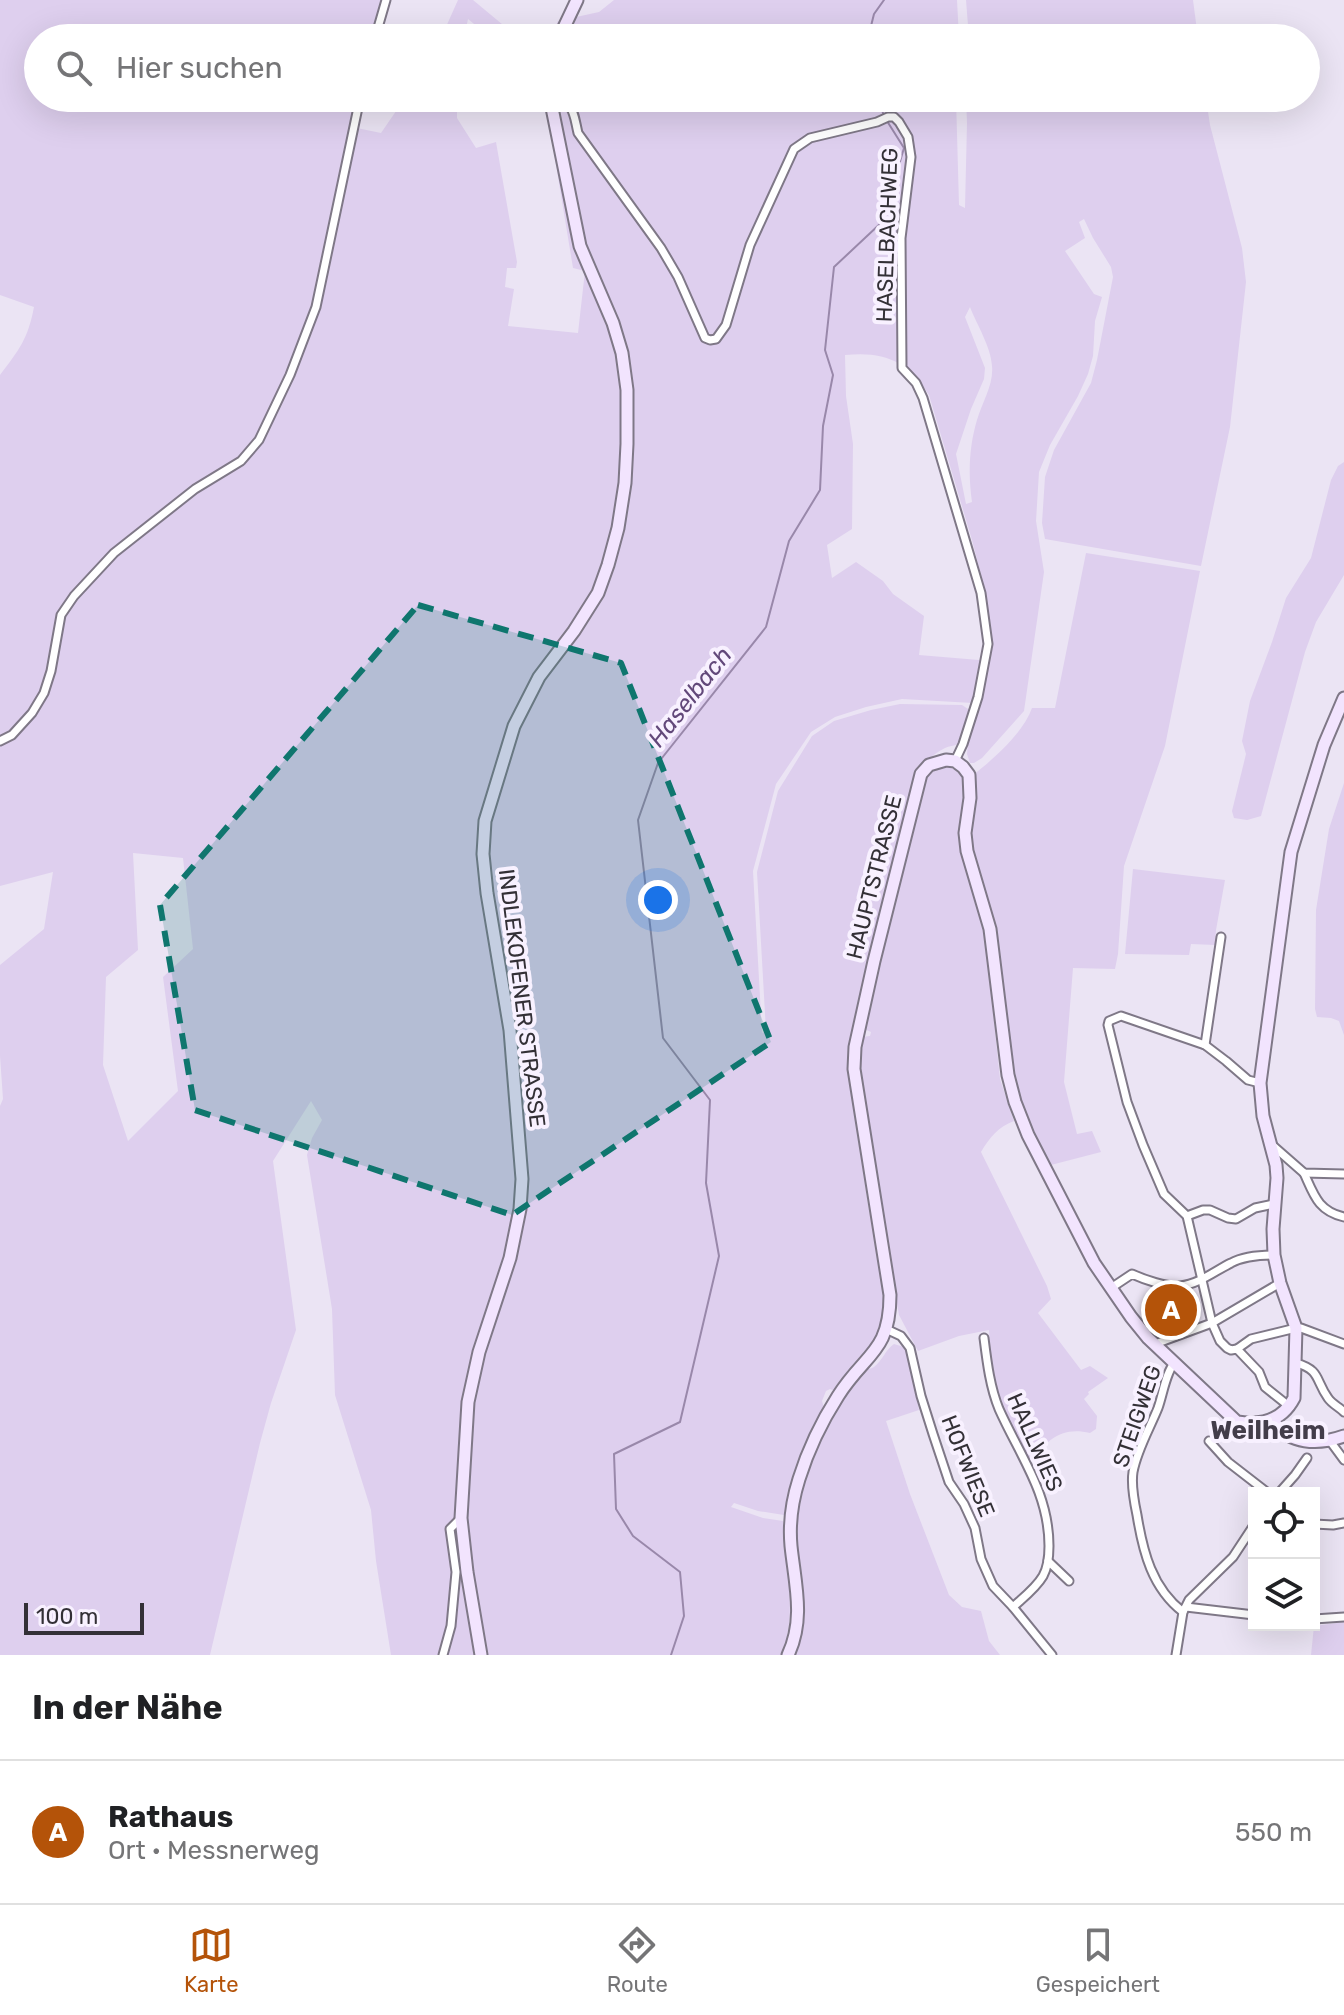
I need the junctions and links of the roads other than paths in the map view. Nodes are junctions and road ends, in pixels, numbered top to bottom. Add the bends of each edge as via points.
1 (386, 0) edge
2 (577, 0) edge
3 (379, 24) edge
4 (566, 24) edge
5 (357, 112) edge
6 (553, 112) edge
7 (572, 112) edge
8 (1344, 698) edge
9 (0, 741) edge
10 (955, 761) junction
11 (1221, 937) dead end
12 (1205, 1045) junction
13 (1260, 1083) junction
14 (1271, 1144) junction
15 (1304, 1173) junction
16 (1344, 1174) edge
17 (1274, 1204) junction
18 (1187, 1216) junction
19 (1344, 1217) edge
20 (1274, 1255) junction
21 (1202, 1279) junction
22 (1280, 1283) junction
23 (1111, 1288) junction
24 (1212, 1323) junction
25 (1296, 1328) junction
26 (886, 1329) junction
27 (984, 1338) dead end
28 (1155, 1344) junction
29 (1344, 1344) edge
30 (1237, 1349) junction
31 (1175, 1362) junction
32 (1296, 1363) junction
33 (1290, 1407) junction
34 (1344, 1412) edge
35 (1273, 1420) junction
36 (1344, 1436) edge
37 (1209, 1441) dead end
38 (1330, 1441) junction
39 (1307, 1458) dead end
40 (1344, 1460) edge
41 (1260, 1487) edge
42 (1284, 1487) edge
43 (461, 1518) junction
44 (1344, 1523) edge
45 (1320, 1524) edge
46 (1248, 1534) edge
47 (1048, 1561) junction
48 (1069, 1581) dead end
49 (1013, 1607) junction
50 (1185, 1610) junction
51 (1248, 1615) edge
52 (1344, 1617) edge
53 (1320, 1619) edge
54 (443, 1655) edge
55 (481, 1655) edge
56 (788, 1655) edge
57 (1052, 1655) edge
58 (1176, 1655) edge

1 - 3 street
2 - 4 street
5 - 9 street via 316,307 259,440 241,461 195,489 114,553 74,596 61,615 44,693 12,735
6 - 43 street, INDLEKOFENER STRASSE via 580,246 622,353 627,390 625,483 598,593 539,677 514,726 485,821 487,893 510,1030 522,1179 510,1258 468,1402
7 - 10 street, HASELBACHWEG via 578,133 661,248 710,340 726,325 750,245 794,149 810,138 888,117 894,117 908,137 911,157 901,238 902,368 923,398 981,593 988,644 978,697
8 - 13 street via 1291,852
10 - 23 street via 969,775 967,851 990,929 1015,1102 1058,1195
10 - 26 street, HAUPTSTRASSE via 929,765 916,786 855,1047 854,1069 890,1295
11 - 12 street
12 - 13 street via 1248,1080
12 - 18 street via 1121,1016 1108,1025 1143,1145 1164,1194
13 - 14 street
14 - 15 street
14 - 17 street via 1277,1178
15 - 16 street
15 - 19 street via 1321,1206
17 - 18 street via 1236,1219 1210,1210
17 - 20 street
18 - 21 street
20 - 21 street via 1232,1262
20 - 22 street
21 - 23 street via 1181,1286 1132,1274
21 - 24 street
22 - 24 street
22 - 25 street
23 - 28 street
24 - 28 street
24 - 30 street via 1220,1341
25 - 29 street
25 - 30 street via 1251,1339
25 - 32 street
26 - 49 street, HOFWIESE via 910,1348 949,1482 975,1528 993,1586
26 - 56 street, HAUPTSTRASSE via 876,1351 839,1394 798,1481 791,1545 799,1614
27 - 47 street, HALLWIES via 998,1405 1042,1500 1049,1526
28 - 31 street
30 - 33 street via 1259,1372 1265,1387
31 - 35 street via 1237,1422
31 - 50 street, STEIGWEG via 1133,1473 1134,1501 1145,1558 1155,1580 1176,1607
32 - 33 street
32 - 34 street via 1316,1374 1330,1401
33 - 35 street
35 - 38 street via 1289,1437
36 - 38 street
37 - 41 street
38 - 40 street
39 - 42 street
43 - 54 street via 450,1529 456,1572
43 - 55 street, INDLEKOFENER STRASSE
44 - 45 street
46 - 50 street
47 - 48 street
47 - 49 street via 1039,1581
49 - 57 street, HOFWIESE
50 - 51 street
50 - 58 street
52 - 53 street

